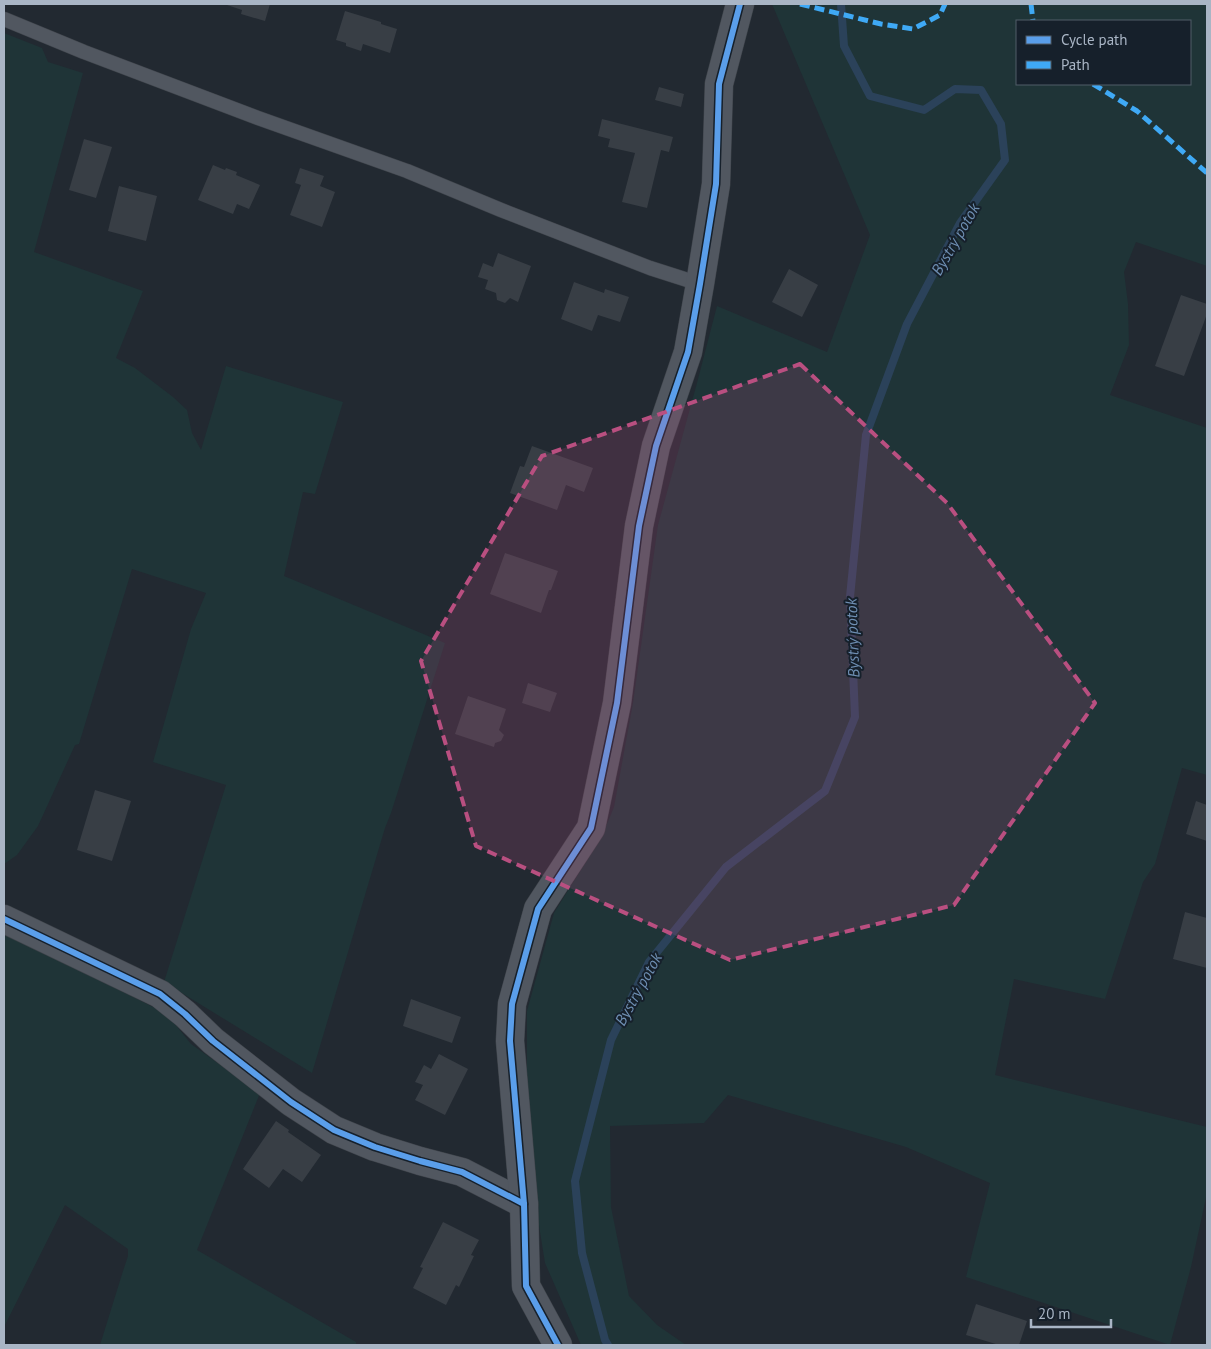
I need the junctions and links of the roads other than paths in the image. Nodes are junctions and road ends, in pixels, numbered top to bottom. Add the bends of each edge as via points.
1 (740, 4) edge
2 (4, 19) edge
3 (700, 284) junction
4 (4, 918) edge
5 (524, 1204) junction
6 (558, 1345) edge

1 - 3 street via 719,84 716,184
2 - 3 lane via 240,111 407,171 650,268
3 - 5 street via 688,352 656,446 639,526 617,703 591,828 538,909 512,1004 510,1041
4 - 5 street via 160,994 213,1041 291,1102 334,1130 375,1147 462,1172
5 - 6 street via 526,1286

